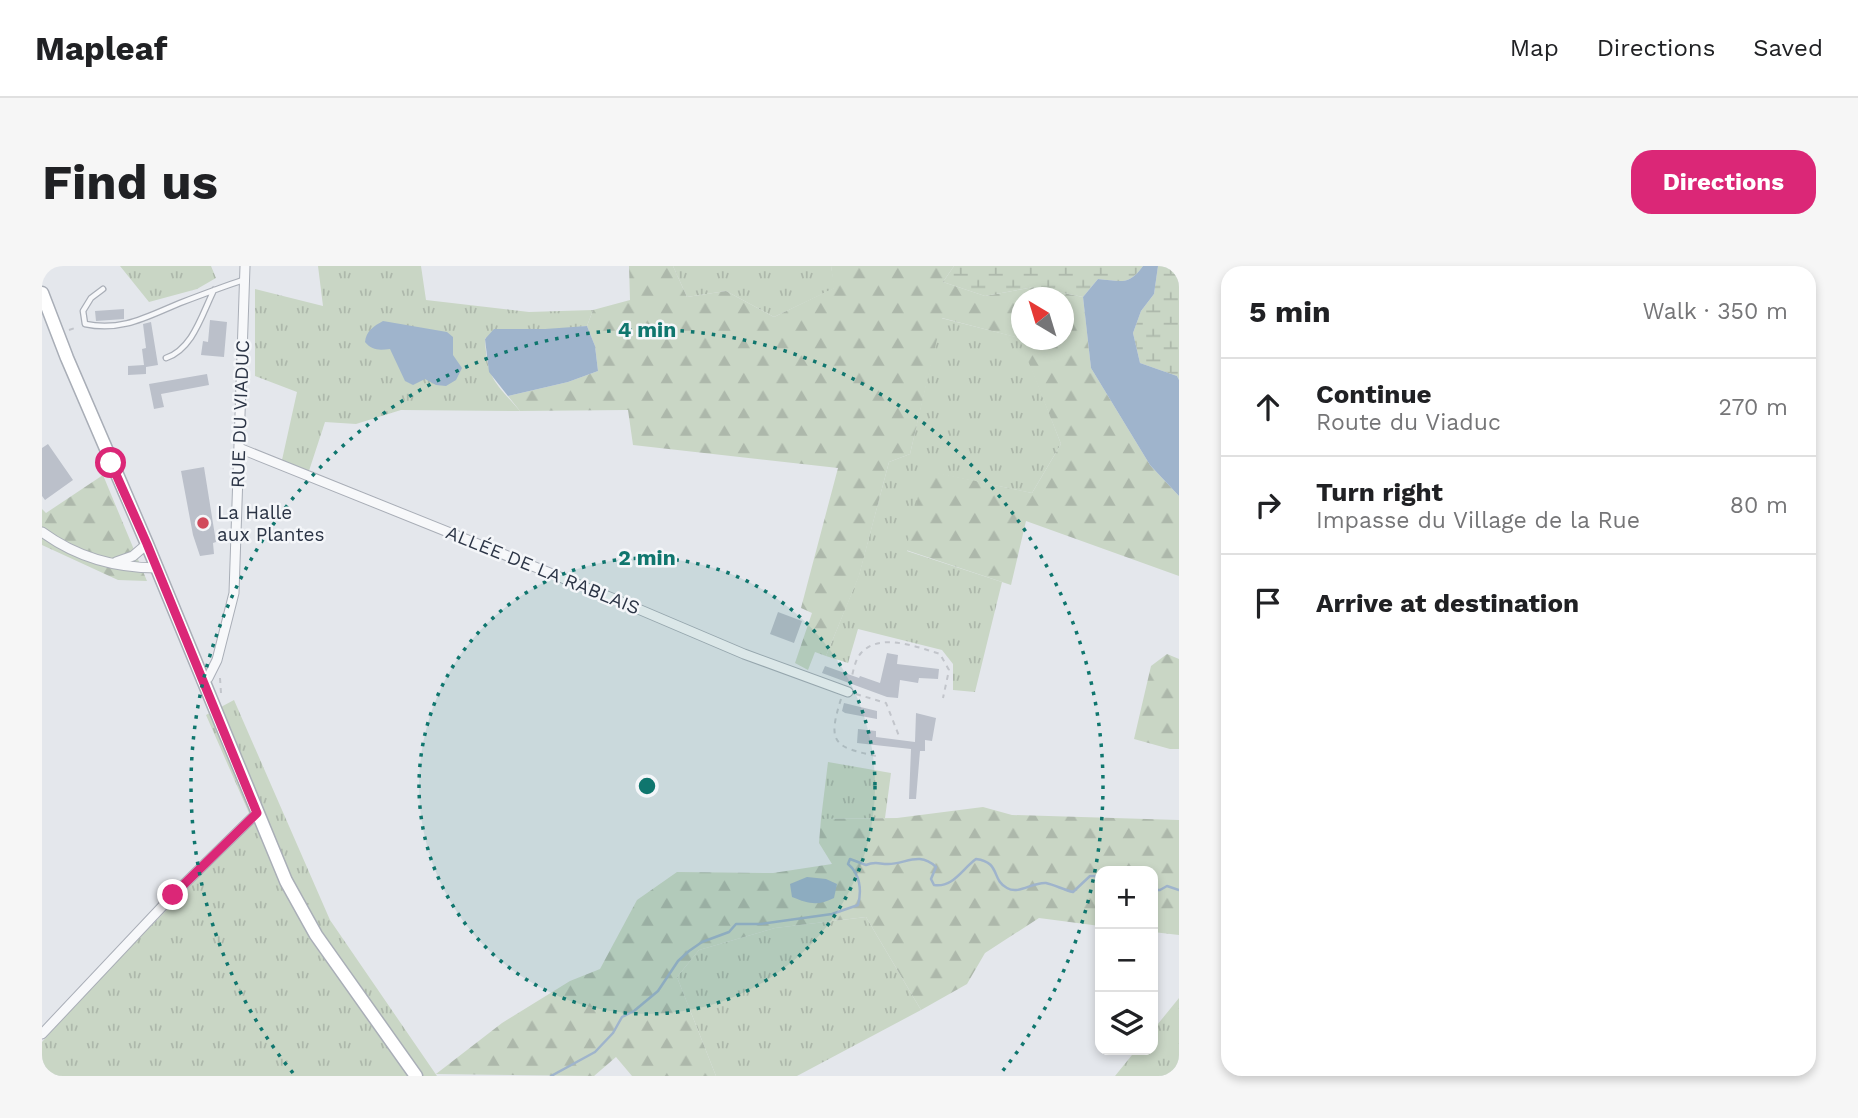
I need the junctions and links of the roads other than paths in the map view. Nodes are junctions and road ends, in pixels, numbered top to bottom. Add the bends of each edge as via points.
1 (245, 266) edge
2 (245, 280) junction
3 (103, 289) dead end
4 (214, 290) junction
5 (42, 293) edge
6 (166, 358) dead end
7 (239, 448) junction
8 (42, 532) edge
9 (147, 544) junction
10 (107, 562) junction
11 (157, 568) junction
12 (202, 681) junction
13 (846, 691) road end
14 (257, 813) junction
15 (42, 1034) edge
16 (416, 1076) edge

1 - 2 street, RUE DU VIADUC
2 - 4 lane
2 - 7 street, RUE DU VIADUC
3 - 4 lane via 83,311 85,324 118,327 138,322
4 - 6 lane via 187,345
5 - 9 street
7 - 12 street, RUE DU VIADUC via 234,593 216,660
7 - 13 street, ALLÉE DE LA RABLAIS
8 - 10 street via 78,554
9 - 10 street via 125,561
9 - 11 street
10 - 11 street
11 - 12 street
12 - 14 street
14 - 15 street
14 - 16 street via 322,944

